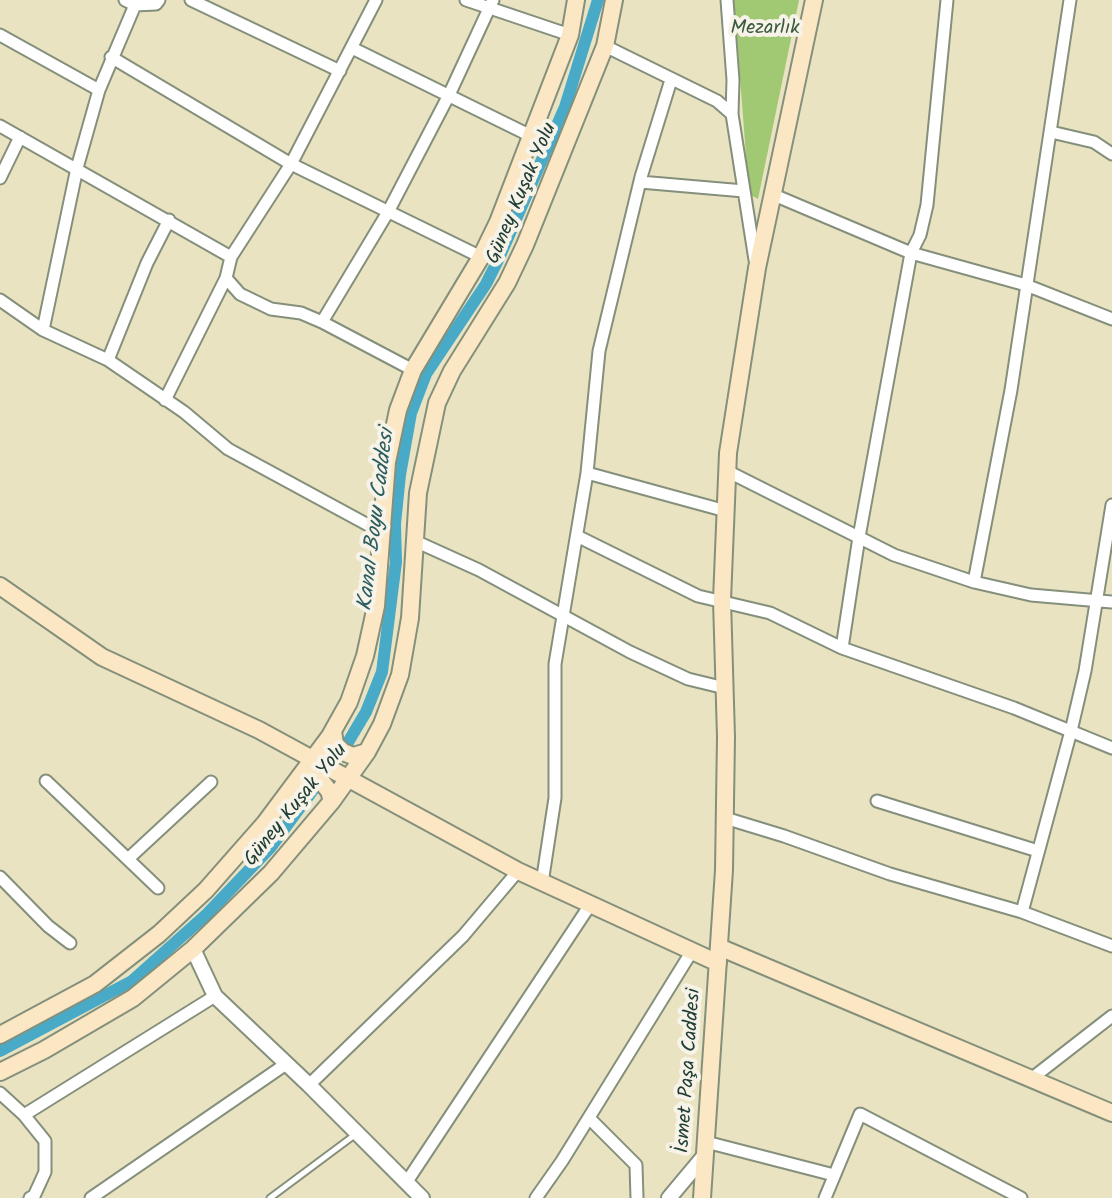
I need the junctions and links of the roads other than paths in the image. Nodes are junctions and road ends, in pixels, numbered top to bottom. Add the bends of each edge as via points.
1 (159, 0) edge
2 (191, 0) edge
3 (376, 0) edge
4 (466, 0) edge
5 (576, 0) edge
6 (614, 0) edge
7 (727, 0) edge
8 (947, 0) edge
9 (1070, 0) edge
10 (130, 3) edge
11 (493, 3) edge
12 (812, 4) edge
13 (0, 35) edge
14 (570, 35) junction
15 (605, 46) junction
16 (352, 48) junction
17 (111, 57) junction
18 (340, 71) junction
19 (671, 80) junction
20 (99, 90) junction
21 (449, 95) junction
22 (732, 114) junction
23 (0, 126) edge
24 (1051, 132) junction
25 (20, 137) junction
26 (533, 137) junction
27 (1112, 154) edge
28 (291, 164) junction
29 (77, 168) junction
30 (0, 178) edge
31 (640, 182) junction
32 (744, 191) junction
33 (774, 195) junction
34 (388, 212) junction
35 (169, 220) junction
36 (911, 253) junction
37 (231, 257) junction
38 (481, 257) junction
39 (757, 268) junction
40 (226, 278) junction
41 (1026, 285) junction
42 (0, 300) edge
43 (1112, 319) edge
44 (322, 322) junction
45 (43, 330) junction
46 (108, 360) junction
47 (413, 370) junction
48 (165, 400) junction
49 (727, 471) junction
50 (587, 473) junction
51 (1112, 505) edge
52 (726, 511) junction
53 (381, 532) junction
54 (577, 536) junction
55 (859, 537) junction
56 (415, 541) junction
57 (974, 582) junction
58 (0, 586) edge
59 (1096, 599) junction
60 (722, 600) junction
61 (1112, 602) edge
62 (565, 615) junction
63 (842, 648) junction
64 (725, 688) junction
65 (333, 731) junction
66 (1071, 731) junction
67 (1112, 748) edge
68 (367, 752) junction
69 (314, 760) junction
70 (347, 779) junction
71 (299, 780) junction
72 (46, 781) dead end
73 (211, 782) dead end
74 (332, 801) junction
75 (877, 801) dead end
76 (725, 818) junction
77 (1038, 851) junction
78 (129, 858) junction
79 (518, 871) junction
80 (0, 877) edge
81 (542, 883) junction
82 (158, 888) dead end
83 (590, 905) junction
84 (1022, 912) junction
85 (70, 943) dead end
86 (1112, 946) edge
87 (193, 949) junction
88 (692, 951) junction
89 (718, 955) junction
90 (215, 996) junction
91 (1112, 1016) edge
92 (0, 1035) edge
93 (286, 1064) junction
94 (0, 1072) edge
95 (1031, 1079) junction
96 (309, 1085) junction
97 (0, 1093) edge
98 (1112, 1113) edge
99 (24, 1115) junction
100 (589, 1118) junction
101 (357, 1133) junction
102 (705, 1148) junction
103 (834, 1175) junction
104 (406, 1183) junction
105 (33, 1197) edge
106 (91, 1198) edge
107 (270, 1198) edge
108 (422, 1198) edge
109 (536, 1198) edge
110 (637, 1198) edge
111 (669, 1198) edge
112 (702, 1198) edge
113 (825, 1198) edge
114 (1021, 1198) edge

1 - 10 street
2 - 18 street
3 - 16 street
4 - 11 street
5 - 14 main road, Güney Kuşak Yolu
6 - 15 main road, Güney Kuşak Yolu
7 - 22 street
8 - 36 street via 927,205
9 - 24 street
10 - 17 street
11 - 14 street
11 - 21 street
12 - 33 main road, İsmet Paşa Caddesi
13 - 20 street
14 - 26 main road, Güney Kuşak Yolu
15 - 19 street
15 - 56 main road, Güney Kuşak Yolu via 525,245 437,403 418,493
16 - 18 street
16 - 21 street
17 - 20 street
17 - 28 street
18 - 28 street
19 - 22 street via 717,101
19 - 31 street
20 - 29 street
21 - 26 street
21 - 34 street
22 - 32 street
23 - 25 street
24 - 27 street via 1094,142
24 - 41 street
25 - 29 street
25 - 30 street
26 - 38 main road, Güney Kuşak Yolu
28 - 34 street
28 - 37 street
29 - 35 street
29 - 45 street
31 - 32 street
31 - 50 street via 599,351
32 - 39 street
33 - 36 street
33 - 39 main road, İsmet Paşa Caddesi
34 - 38 street
34 - 44 street
35 - 37 street
35 - 46 street
36 - 41 street
36 - 55 street
37 - 40 street
38 - 47 main road, Güney Kuşak Yolu
39 - 49 main road, İsmet Paşa Caddesi
40 - 44 street via 240,294 271,309
40 - 48 street
41 - 43 street
41 - 57 street
42 - 45 street
44 - 47 street
45 - 46 street
46 - 48 street
47 - 53 main road, Güney Kuşak Yolu via 387,462
48 - 53 street via 228,449
49 - 52 main road, İsmet Paşa Caddesi
49 - 55 street
50 - 52 street
50 - 54 street
51 - 59 street
52 - 60 main road, İsmet Paşa Caddesi
53 - 65 main road, Güney Kuşak Yolu via 376,606 365,656
54 - 60 street via 698,596
54 - 62 street
55 - 57 street via 894,555
55 - 63 street
56 - 62 street
56 - 68 main road, Güney Kuşak Yolu via 400,675
57 - 59 street via 1031,595
58 - 69 main road via 102,657
59 - 61 street
59 - 66 street
60 - 63 street via 770,613
60 - 64 main road, İsmet Paşa Caddesi
62 - 64 street via 688,679
62 - 81 street via 555,664 555,798
63 - 66 street
64 - 76 main road, İsmet Paşa Caddesi
65 - 68 main road via 343,752
65 - 69 main road, Güney Kuşak Yolu
66 - 67 street
66 - 77 street
68 - 70 main road, Güney Kuşak Yolu
69 - 70 main road
69 - 71 main road, Güney Kuşak Yolu
70 - 74 main road, Güney Kuşak Yolu
70 - 79 main road
71 - 74 main road via 322,782
71 - 92 main road, Güney Kuşak Yolu via 206,890 159,934 95,984
72 - 78 street
73 - 78 street
74 - 87 main road, Güney Kuşak Yolu via 271,873
75 - 77 street
76 - 84 street
76 - 89 main road, İsmet Paşa Caddesi
77 - 84 street
78 - 82 street
79 - 81 main road
79 - 96 street via 463,936
80 - 85 street
81 - 83 main road
83 - 88 main road
83 - 104 street
84 - 86 street
87 - 90 street
87 - 94 main road, Güney Kuşak Yolu via 133,998
88 - 89 main road
88 - 100 street
89 - 95 main road
89 - 102 main road, İsmet Paşa Caddesi
90 - 93 street
90 - 99 street
91 - 95 street
93 - 96 street
93 - 106 street
95 - 98 main road
96 - 101 street
97 - 99 street
99 - 105 street via 45,1141 45,1172
100 - 109 street
100 - 110 street via 636,1165
101 - 104 street
101 - 107 lane
102 - 103 street
102 - 111 street
102 - 112 main road, İsmet Paşa Caddesi
103 - 113 street
103 - 114 street via 860,1114
104 - 108 street

